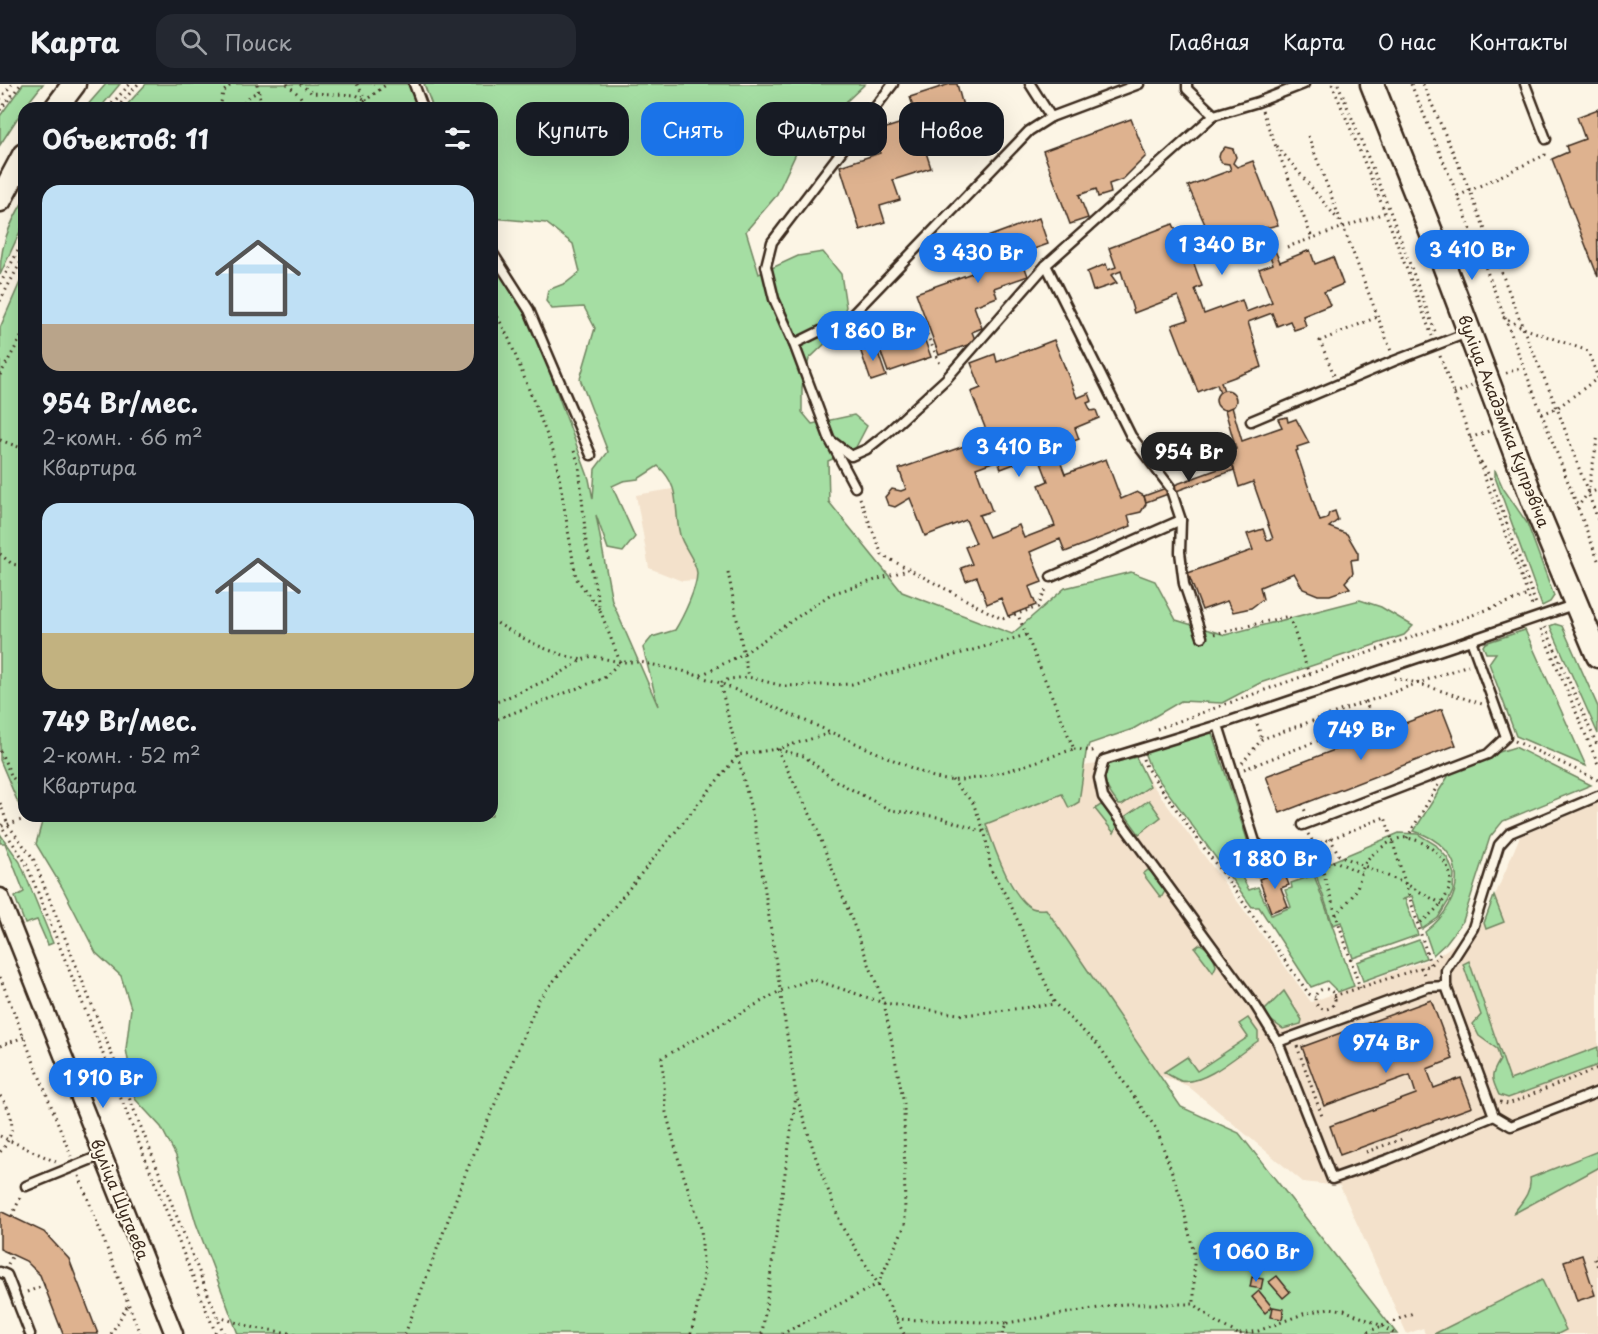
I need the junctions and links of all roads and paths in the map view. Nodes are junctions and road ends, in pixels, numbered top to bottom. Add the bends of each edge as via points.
1 (12, 84) edge
2 (21, 84) edge
3 (74, 84) edge
4 (130, 84) edge
5 (138, 84) edge
6 (232, 84) edge
7 (257, 84) edge
8 (287, 84) edge
9 (300, 84) edge
10 (357, 84) edge
11 (387, 84) edge
12 (414, 84) edge
13 (894, 84) edge
14 (1030, 84) edge
15 (1139, 84) edge
16 (1304, 84) edge
17 (1332, 84) edge
18 (1338, 84) edge
19 (1372, 84) edge
20 (1411, 84) edge
21 (1423, 84) edge
22 (1525, 84) edge
23 (1184, 86) edge
24 (260, 92) junction
25 (0, 99) edge
26 (366, 100) junction
27 (60, 102) edge
28 (114, 102) edge
29 (122, 102) edge
30 (221, 102) edge
31 (244, 102) edge
32 (261, 102) edge
33 (304, 102) edge
34 (360, 102) edge
35 (421, 102) edge
36 (1258, 102) junction
37 (0, 110) edge
38 (1215, 115) junction
39 (1051, 117) junction
40 (1308, 136) dead end
41 (1546, 140) joint
42 (1274, 142) junction
43 (18, 166) edge
44 (1470, 191) junction
45 (1458, 196) junction
46 (0, 200) edge
47 (1385, 212) junction
48 (1343, 226) junction
49 (1312, 238) junction
50 (1287, 247) dead end
51 (18, 251) edge
52 (498, 261) edge
53 (1046, 265) junction
54 (18, 267) edge
55 (0, 284) edge
56 (0, 301) edge
57 (851, 316) junction
58 (1377, 317) junction
59 (1503, 317) junction
60 (498, 318) edge
61 (1523, 328) junction
62 (1469, 332) junction
63 (18, 343) edge
64 (794, 344) junction
65 (1436, 345) junction
66 (1394, 361) junction
67 (0, 375) edge
68 (1598, 378) edge
69 (946, 379) junction
70 (1338, 385) junction
71 (1557, 408) junction
72 (1542, 414) junction
73 (1251, 421) dead end
74 (1598, 435) edge
75 (0, 440) edge
76 (830, 440) junction
77 (572, 444) dead end
78 (18, 447) edge
79 (591, 455) dead end
80 (1477, 456) junction
81 (855, 487) joint
82 (1598, 490) edge
83 (1588, 494) junction
84 (1577, 508) junction
85 (1181, 520) junction
86 (1598, 520) edge
87 (0, 554) edge
88 (1598, 560) edge
89 (18, 566) edge
90 (909, 569) junction
91 (728, 572) dead end
92 (1051, 577) joint
93 (1528, 595) junction
94 (1576, 603) junction
95 (600, 610) junction
96 (1018, 615) junction
97 (1538, 616) junction
98 (498, 624) edge
99 (1026, 635) junction
100 (1202, 637) joint
101 (1471, 640) junction
102 (743, 654) junction
103 (1598, 656) edge
104 (582, 660) junction
105 (620, 662) junction
106 (1478, 662) junction
107 (1309, 674) junction
108 (1374, 674) junction
109 (700, 676) junction
110 (748, 678) junction
111 (720, 683) junction
112 (1417, 683) junction
113 (498, 701) edge
114 (1366, 702) junction
115 (1496, 708) junction
116 (498, 720) edge
117 (1218, 725) junction
118 (1155, 730) dead end
119 (831, 733) junction
120 (1506, 737) junction
121 (1598, 747) edge
122 (1103, 748) dead end
123 (777, 749) junction
124 (1074, 749) junction
125 (1138, 750) junction
126 (0, 751) edge
127 (738, 755) junction
128 (1598, 764) edge
129 (1449, 769) junction
130 (1234, 773) junction
131 (952, 780) junction
132 (1598, 780) edge
133 (18, 784) edge
134 (1598, 796) edge
135 (0, 803) edge
136 (18, 822) edge
137 (8, 825) junction
138 (1303, 825) dead end
139 (0, 826) edge
140 (985, 833) junction
141 (1330, 838) junction
142 (1407, 838) junction
143 (1392, 841) junction
144 (1320, 860) junction
145 (1278, 861) junction
146 (1365, 866) junction
147 (1322, 867) junction
148 (1255, 871) dead end
149 (1361, 873) junction
150 (1406, 884) junction
151 (0, 897) edge
152 (1442, 904) junction
153 (1336, 915) junction
154 (3, 916) edge
155 (1419, 924) junction
156 (1430, 965) dead end
157 (1446, 986) junction
158 (1360, 988) dead end
159 (780, 991) junction
160 (1315, 997) junction
161 (884, 1004) junction
162 (1056, 1004) junction
163 (24, 1037) dead end
164 (1278, 1042) junction
165 (1306, 1042) dead end
166 (0, 1046) edge
167 (1598, 1068) edge
168 (1598, 1092) edge
169 (796, 1094) junction
170 (0, 1096) edge
171 (1496, 1101) dead end
172 (1494, 1116) junction
173 (1324, 1120) dead end
174 (1413, 1134) dead end
175 (0, 1136) edge
176 (9, 1140) junction
177 (0, 1152) edge
178 (102, 1155) junction
179 (1360, 1155) dead end
180 (71, 1169) junction
181 (26, 1186) joint
182 (12, 1216) dead end
183 (1598, 1256) edge
184 (1598, 1267) edge
185 (0, 1272) edge
186 (878, 1284) junction
187 (45, 1285) dead end
188 (15, 1296) junction
189 (129, 1303) dead end
190 (1194, 1304) junction
191 (1413, 1313) dead end
192 (217, 1316) junction
193 (896, 1319) junction
194 (1007, 1323) junction
195 (1382, 1326) junction
196 (1258, 1331) junction
197 (30, 1334) edge
198 (111, 1334) edge
199 (174, 1334) edge
200 (216, 1334) edge
201 (225, 1334) edge
202 (298, 1334) edge
203 (405, 1334) edge
204 (691, 1334) edge
205 (762, 1334) edge
206 (782, 1334) edge
207 (904, 1334) edge
208 (1002, 1334) edge
209 (1239, 1334) edge
210 (1265, 1334) edge
211 (1362, 1334) edge
212 (1387, 1334) edge
213 (1395, 1334) edge

1 - 25 path
2 - 37 path
3 - 27 main road
4 - 28 path
5 - 29 path
6 - 30 path via 223,92
7 - 24 path
8 - 33 path
9 - 26 path via 312,93 356,94
10 - 26 path
11 - 26 path
12 - 35 lane
13 - 64 lane via 772,242 766,266 774,299
14 - 39 lane
15 - 39 lane
16 - 36 lane
17 - 47 path
18 - 65 path via 1436,331
19 - 62 main road, вуліца Акадэміка Купрэвіча
20 - 45 path
21 - 44 path
22 - 41 lane
23 - 38 lane
24 - 31 path
24 - 32 path
26 - 34 path
36 - 38 lane
36 - 42 path
38 - 53 lane
39 - 57 lane via 1029,131
40 - 48 path
41 - 44 path via 1545,155
42 - 48 path
42 - 49 path
43 - 46 main road
44 - 45 path
44 - 61 path
45 - 59 path
47 - 48 path
47 - 65 path
48 - 49 path
48 - 58 path
49 - 50 path
51 - 55 path
52 - 79 lane via 530,310
53 - 69 lane
53 - 85 lane via 1131,436 1171,490
54 - 56 path
57 - 64 lane
57 - 69 path via 918,314
58 - 66 path
58 - 70 path via 1320,341
59 - 61 path
59 - 72 path
60 - 95 path via 556,458 576,578
61 - 68 path via 1588,351
61 - 71 path
62 - 65 lane
62 - 94 main road, вуліца Акадэміка Купрэвіча
63 - 67 path
64 - 76 lane
65 - 66 lane
65 - 80 path
66 - 70 lane
68 - 71 path
69 - 76 lane via 867,449 851,456
70 - 73 lane
71 - 72 path
71 - 83 path
72 - 84 path
74 - 83 path
75 - 78 path
76 - 81 lane
77 - 95 path via 579,464 586,542
80 - 93 path
80 - 97 path via 1490,477
81 - 90 path via 882,555
82 - 83 path
83 - 84 path
83 - 86 path
84 - 88 path
85 - 92 lane
85 - 100 lane via 1184,584
87 - 89 path
90 - 96 path via 1002,619
90 - 102 path via 831,594
91 - 102 path
92 - 96 path via 1038,607
93 - 97 path
93 - 107 path
94 - 97 lane
94 - 103 main road, вуліца Акадэміка Купрэвіча
95 - 105 path
96 - 99 path
97 - 101 lane
97 - 121 path
97 - 128 path
98 - 104 path via 534,645
99 - 110 path via 852,684 783,686
99 - 124 path
100 - 107 path via 1289,616
101 - 106 lane
101 - 108 lane
102 - 109 path
102 - 110 path
104 - 105 path via 592,656
104 - 113 path
105 - 109 path via 640,662
105 - 116 path via 604,678
106 - 112 path
106 - 115 lane
107 - 118 path
108 - 112 path
108 - 117 lane
109 - 111 path
110 - 111 path
111 - 119 path
111 - 127 path
112 - 114 path
112 - 115 path
114 - 130 path via 1262,739
114 - 130 path via 1372,720
115 - 120 lane
117 - 125 lane
117 - 130 lane
119 - 123 path
119 - 131 path via 923,773
120 - 129 lane via 1488,754
120 - 132 path
122 - 124 path
123 - 127 path
123 - 140 path via 804,756 834,780 890,810 938,818
123 - 161 path via 814,822
124 - 131 path via 992,774
125 - 160 path via 1146,767 1281,956
125 - 164 lane via 1104,760 1099,778 1103,797
126 - 133 path
127 - 159 path via 755,826
127 - 203 path via 539,999 465,1175
129 - 138 lane
129 - 142 path
130 - 145 lane via 1255,842
131 - 140 path via 974,803
134 - 157 lane via 1510,833 1499,845 1473,928 1446,970
135 - 137 path
136 - 137 path
137 - 139 path
137 - 192 path via 33,858
139 - 200 path via 26,863
140 - 162 path via 991,870
141 - 143 path via 1385,817
141 - 144 path via 1315,845
141 - 146 path via 1339,855
142 - 143 path
142 - 152 path via 1433,849 1449,869 1451,884
143 - 146 path via 1368,858
143 - 150 path
144 - 145 path via 1309,866 1301,847 1283,850
144 - 147 path
145 - 148 lane
146 - 149 path
146 - 150 path
147 - 149 path via 1335,861
147 - 153 path
149 - 153 path via 1356,890
150 - 152 path
150 - 155 path
151 - 154 street, вуліца Шугаева
152 - 155 path
153 - 158 path
154 - 178 street, вуліца Шугаева
155 - 156 path
157 - 164 lane via 1428,987
157 - 172 lane
159 - 161 path via 812,979
159 - 169 path
159 - 204 path via 662,1058 666,1112 701,1228 704,1277
160 - 160 path via 1320,1007 1329,1007 1334,1002 1328,989 1318,991
161 - 162 path via 964,1015
161 - 186 path via 904,1104 905,1225
162 - 190 path via 1099,1046 1157,1130 1181,1198 1194,1254
163 - 166 path
164 - 172 lane via 1332,1179
165 - 173 path via 1297,1046
167 - 171 path via 1508,1104
168 - 172 lane via 1511,1126
169 - 186 path via 842,1227
169 - 205 path
170 - 176 path via 12,1117
174 - 179 path
175 - 176 path
176 - 177 path
176 - 180 path
178 - 180 lane
178 - 199 street, вуліца Шугаева
180 - 181 lane
181 - 182 path
183 - 184 path via 1594,1257
185 - 188 lane via 7,1275
186 - 193 path
186 - 206 path
187 - 188 path
188 - 197 lane
189 - 198 path
190 - 194 path via 1123,1304
190 - 209 path
191 - 195 path
192 - 201 path
192 - 202 path via 255,1328
193 - 194 path
193 - 207 path
194 - 208 path
195 - 196 path via 1329,1308
195 - 211 path
195 - 212 path
195 - 213 path
196 - 209 path
196 - 210 path

